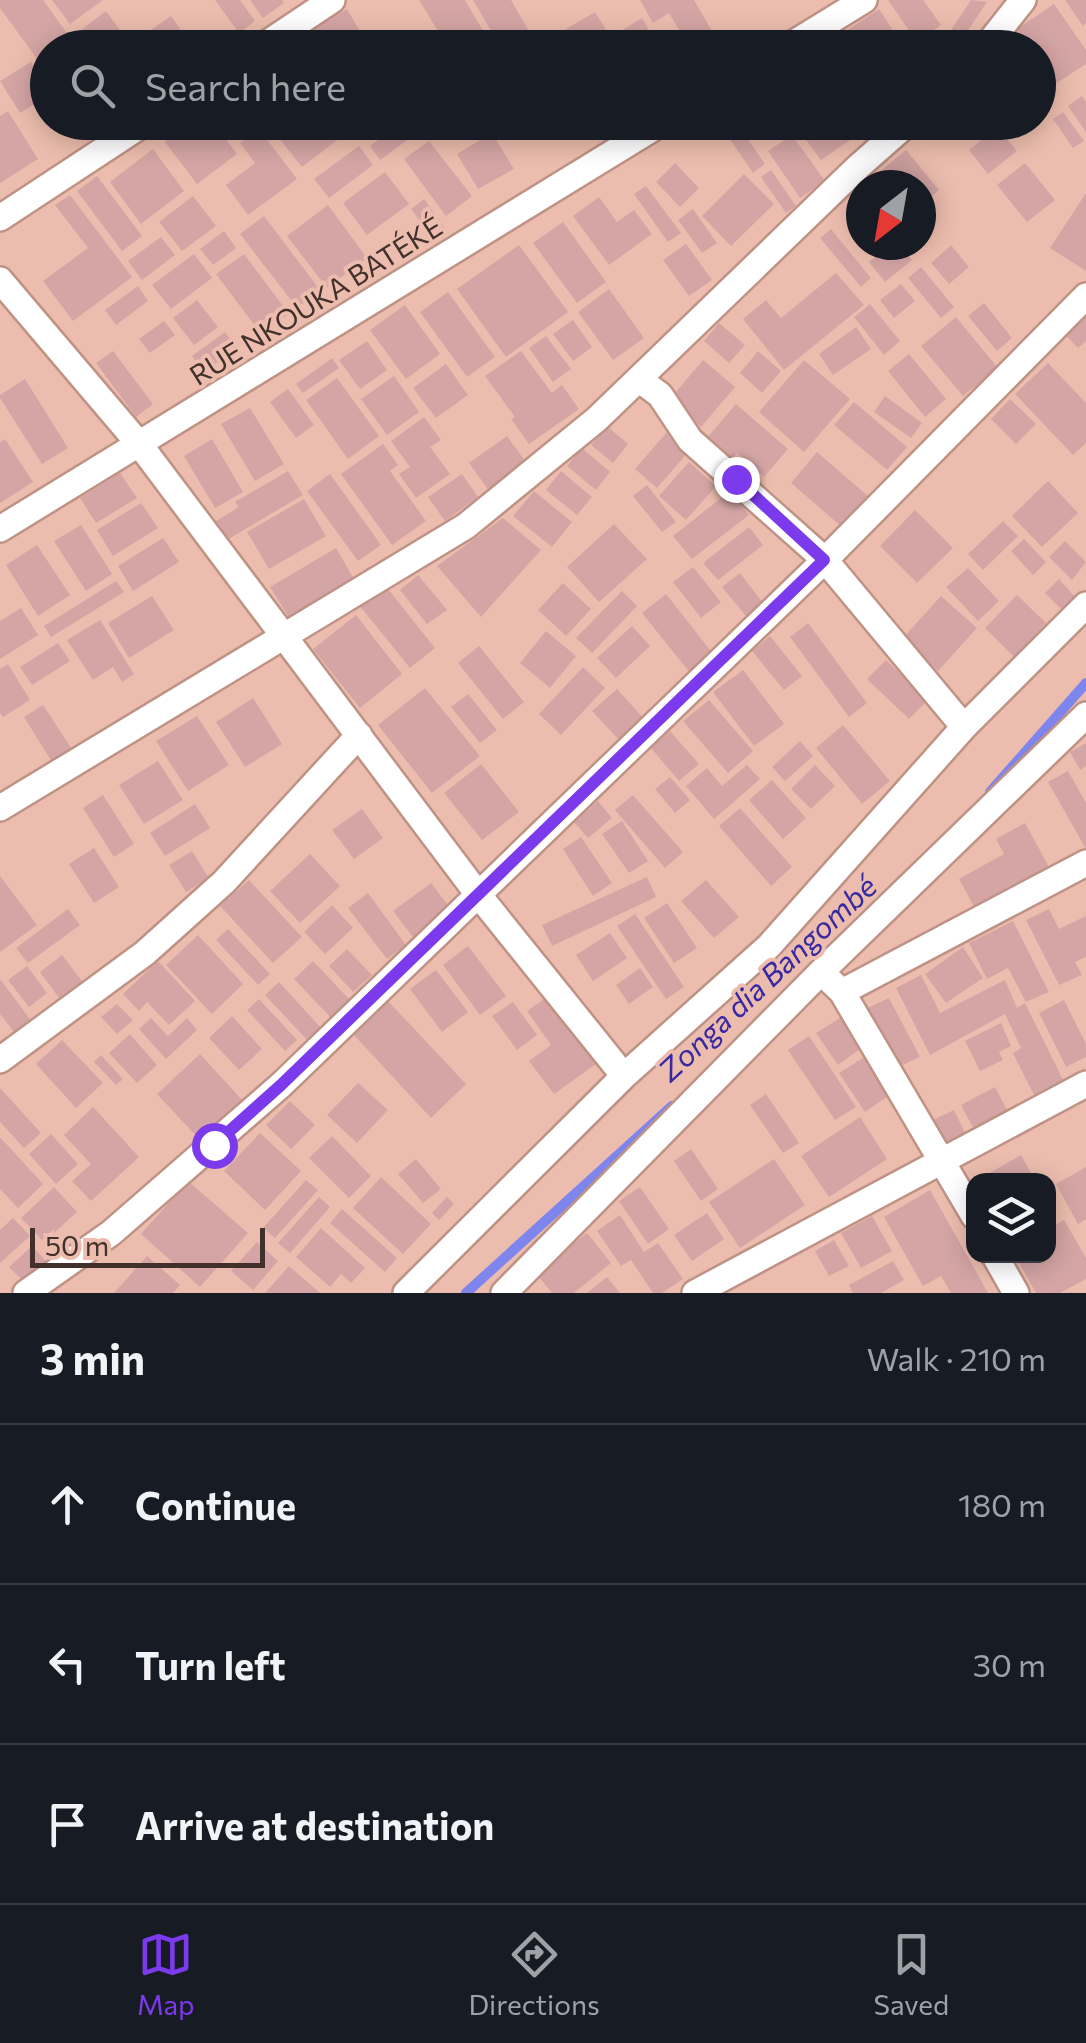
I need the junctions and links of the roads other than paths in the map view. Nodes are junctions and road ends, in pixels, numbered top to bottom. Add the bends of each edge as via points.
1 (332, 0) edge
2 (864, 0) edge
3 (1023, 0) edge
4 (287, 30) edge
5 (815, 30) edge
6 (999, 30) edge
7 (119, 140) edge
8 (633, 140) edge
9 (889, 140) edge
10 (0, 218) edge
11 (0, 280) edge
12 (1086, 296) edge
13 (640, 380) junction
14 (140, 445) junction
15 (0, 529) edge
16 (824, 560) junction
17 (1086, 606) edge
18 (282, 636) junction
19 (1086, 716) edge
20 (964, 726) junction
21 (359, 734) junction
22 (0, 808) edge
23 (1086, 863) edge
24 (477, 893) junction
25 (821, 972) junction
26 (842, 992) junction
27 (0, 1060) edge
28 (624, 1076) junction
29 (1086, 1084) edge
30 (943, 1162) junction
31 (966, 1202) edge
32 (999, 1263) edge
33 (26, 1293) edge
34 (406, 1293) edge
35 (504, 1293) edge
36 (695, 1293) edge
37 (1016, 1293) edge

1 - 4 street
2 - 5 street
3 - 6 street
7 - 10 street
8 - 14 street, RUE NKOUKA BATÉKÉ
9 - 13 street
11 - 14 street
12 - 16 street
13 - 16 street via 660,395 690,440
13 - 18 street via 466,526
14 - 15 street, RUE NKOUKA BATÉKÉ
14 - 18 street
16 - 20 street
16 - 24 street
17 - 20 street
18 - 21 street
18 - 22 street
19 - 25 street
20 - 28 street via 769,946
21 - 24 street
21 - 27 street via 224,882 145,953
23 - 26 street
24 - 28 street
24 - 33 street via 214,1145
25 - 26 street
25 - 35 street
26 - 30 street
28 - 34 street
29 - 30 street
30 - 31 street
30 - 36 street
32 - 37 street

